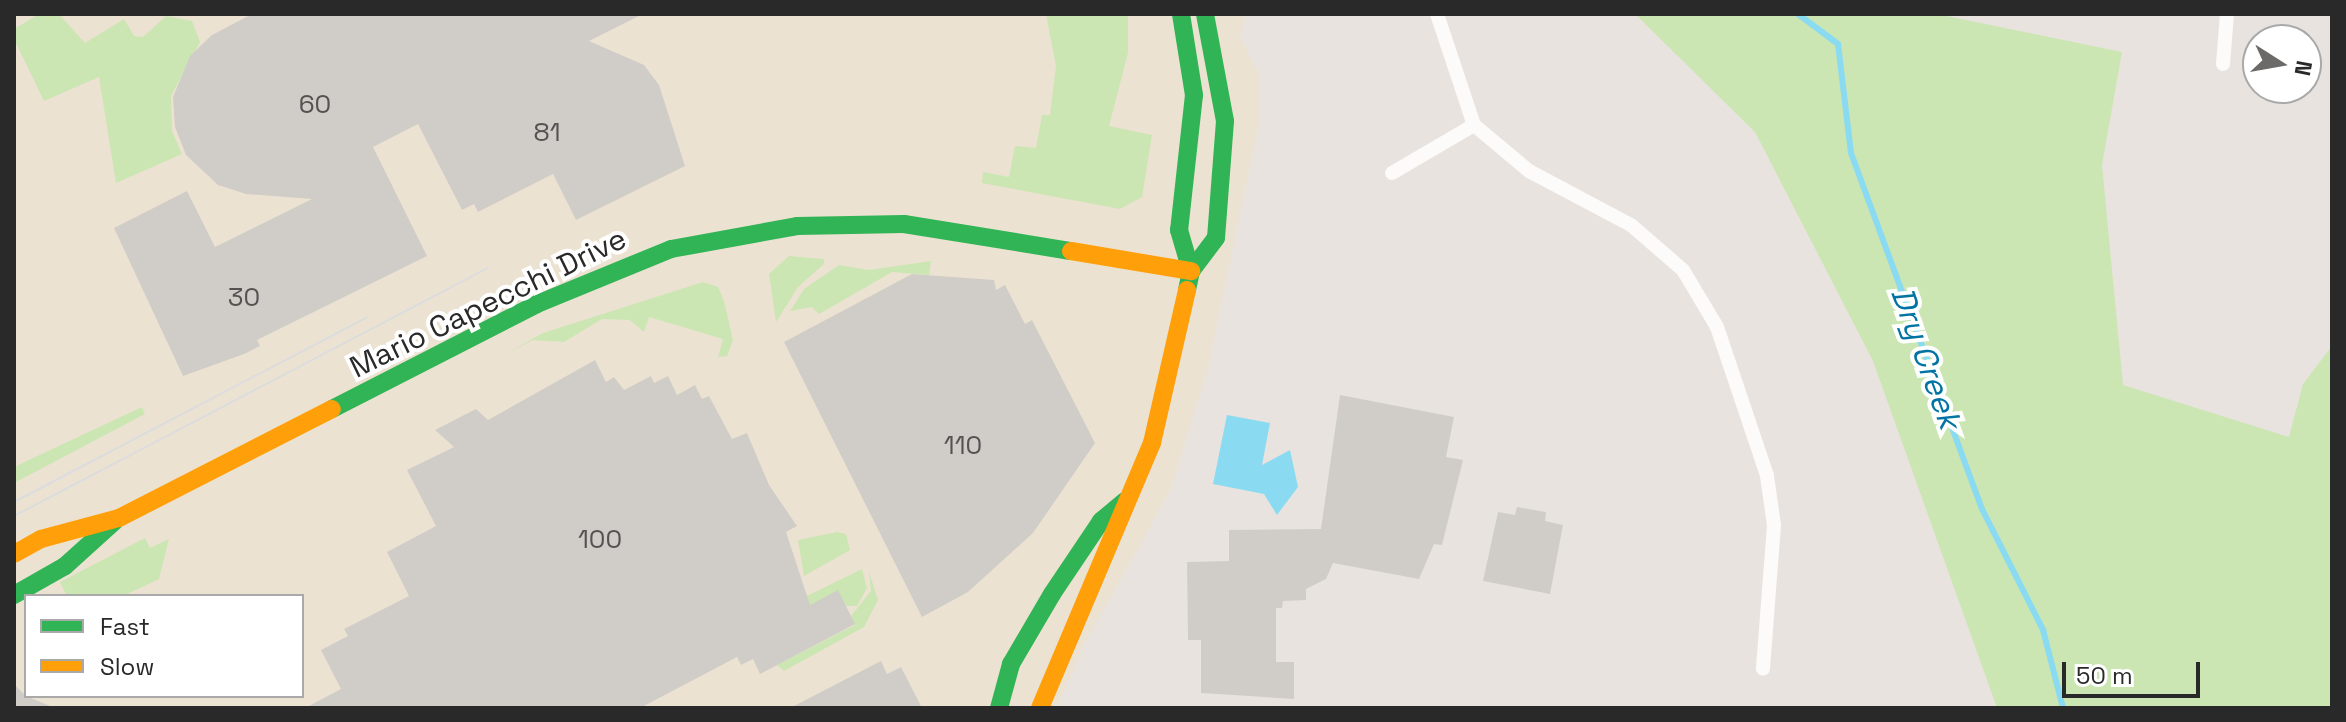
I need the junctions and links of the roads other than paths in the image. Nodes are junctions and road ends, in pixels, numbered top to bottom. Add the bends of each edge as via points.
1 (1181, 14) edge
2 (1205, 14) edge
3 (1437, 14) edge
4 (2227, 14) edge
5 (2223, 64) dead end
6 (1474, 125) junction
7 (1392, 173) dead end
8 (1191, 271) junction
9 (1126, 500) junction
10 (119, 518) junction
11 (14, 554) edge
12 (14, 595) edge
13 (1763, 669) dead end
14 (999, 708) edge
15 (1040, 708) edge

1 - 8 main road via 1194,95 1179,230
2 - 8 main road via 1222,88 1225,182 1216,238
3 - 6 street
4 - 5 street
6 - 7 street
6 - 13 street via 1529,171 1631,225 1683,270 1717,327 1767,476 1774,525
8 - 9 main road via 1160,417
8 - 10 main road, Mario Capecchi Drive via 904,224 797,226 671,249 537,304
9 - 14 main road via 1101,521 1052,594 1011,664
9 - 15 main road
10 - 11 main road, Mario Capecchi Drive via 41,539
10 - 12 main road, Mario Capecchi Drive via 65,566

